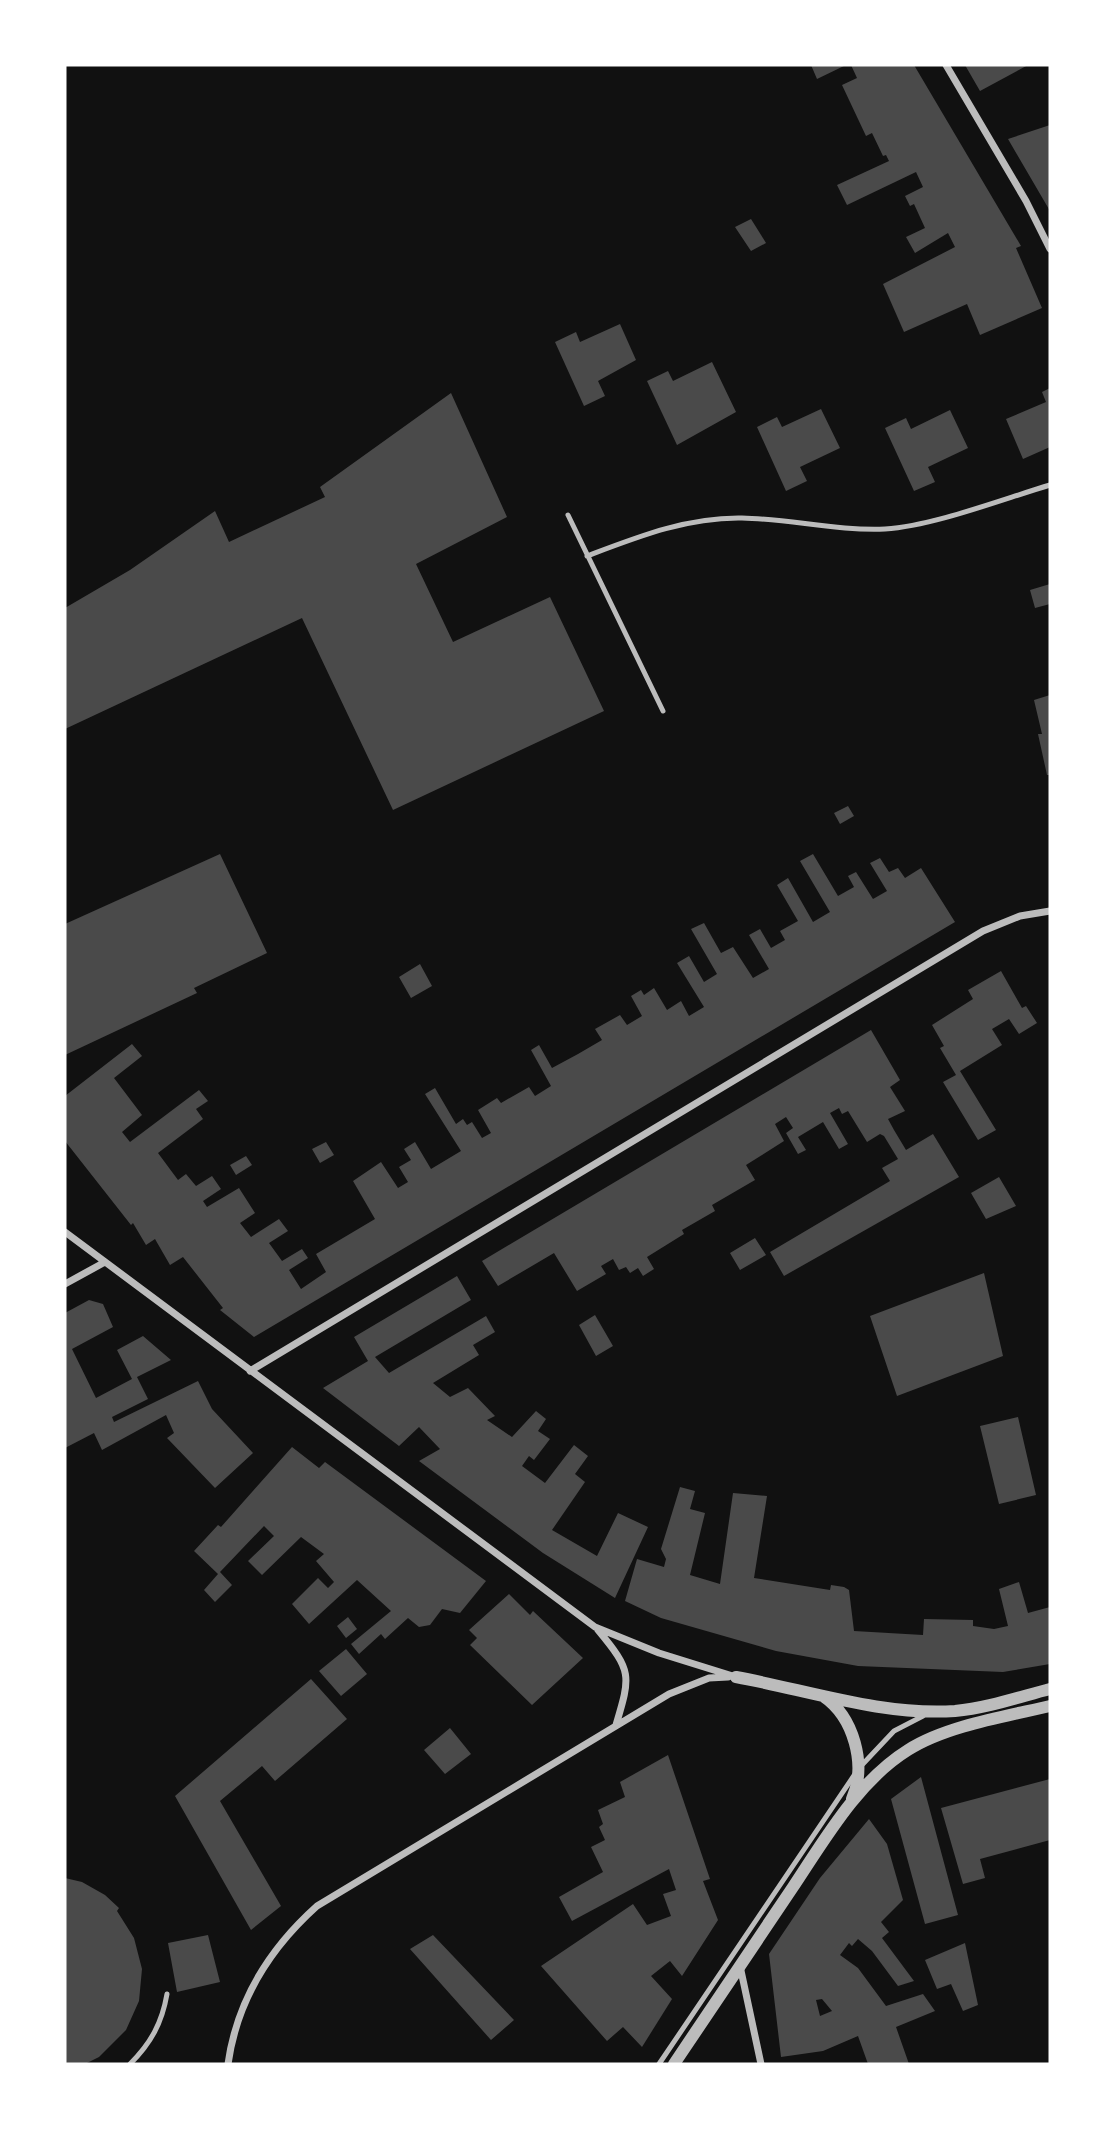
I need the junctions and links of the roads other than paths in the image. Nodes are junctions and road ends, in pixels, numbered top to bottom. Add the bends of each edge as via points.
1 (946, 65) edge
2 (1050, 249) edge
3 (1050, 485) edge
4 (568, 514) dead end
5 (587, 556) junction
6 (663, 711) dead end
7 (1050, 911) edge
8 (65, 1232) edge
9 (105, 1262) junction
10 (65, 1284) edge
11 (250, 1371) junction
12 (595, 1627) junction
13 (736, 1677) junction
14 (1050, 1689) edge
15 (819, 1694) junction
16 (1050, 1706) edge
17 (934, 1711) junction
18 (616, 1725) junction
19 (859, 1769) junction
20 (848, 1809) junction
21 (740, 1965) junction
22 (167, 1994) dead end
23 (130, 2064) edge
24 (228, 2064) edge
25 (659, 2064) edge
26 (674, 2064) edge
27 (761, 2064) edge

1 - 2 street
3 - 5 lane via 908,526 864,529 740,518 705,520 646,534
4 - 5 lane
5 - 6 lane
7 - 11 street via 1020,916 983,932
8 - 9 street
9 - 10 street
9 - 11 street
11 - 12 street
12 - 13 street
12 - 18 street via 623,1661 626,1672 627,1689
13 - 15 street
13 - 18 street via 692,1684
14 - 17 street via 966,1710
15 - 17 street
15 - 19 street via 845,1720
16 - 20 street via 910,1748 887,1764
17 - 19 lane via 894,1731
18 - 24 street via 317,1906 281,1942 248,1992
19 - 20 street
19 - 25 lane
20 - 21 street
21 - 26 street
21 - 27 street
22 - 23 lane via 157,2031

